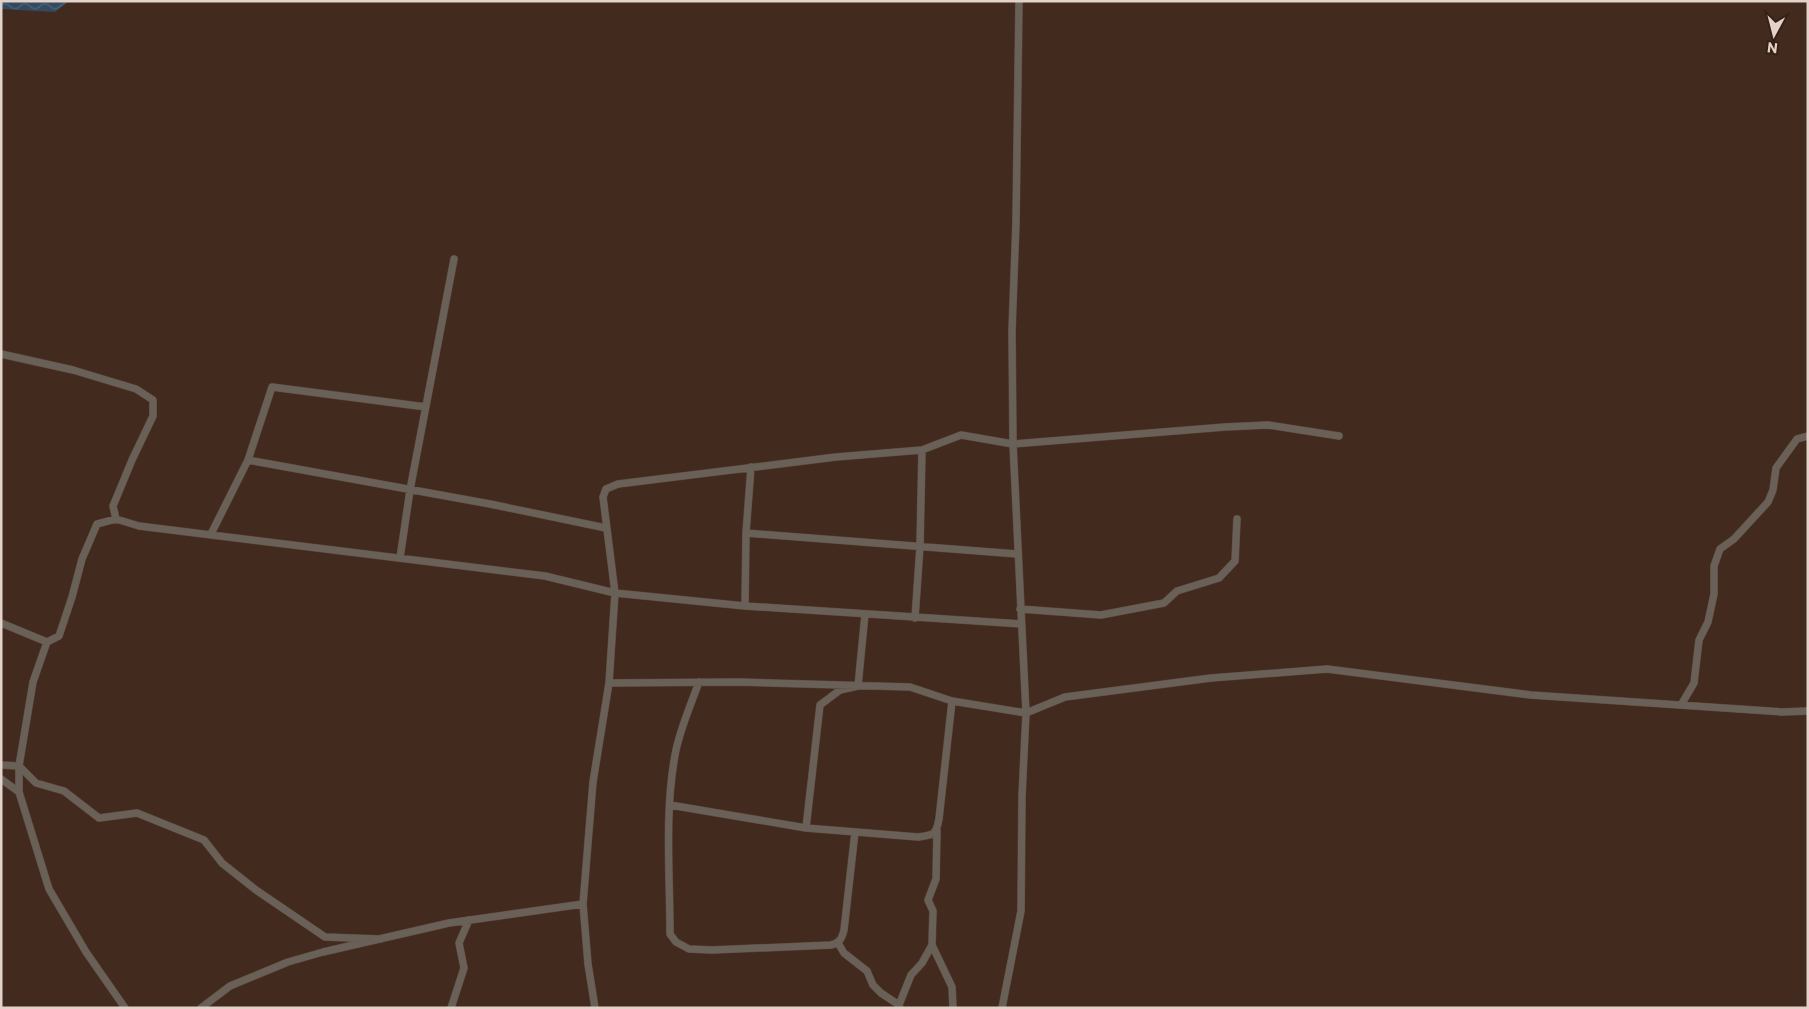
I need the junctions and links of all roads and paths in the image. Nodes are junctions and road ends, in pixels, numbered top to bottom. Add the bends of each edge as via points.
1 (1019, 1) edge
2 (454, 259) dead end
3 (1, 354) edge
4 (426, 407) junction
5 (1339, 436) dead end
6 (1808, 436) edge
7 (1013, 444) junction
8 (922, 450) junction
9 (248, 460) junction
10 (751, 467) junction
11 (410, 490) junction
12 (116, 519) junction
13 (1237, 519) dead end
14 (606, 528) junction
15 (746, 533) junction
16 (211, 534) junction
17 (920, 546) junction
18 (1017, 554) junction
19 (400, 558) junction
20 (615, 593) junction
21 (745, 606) junction
22 (1020, 609) junction
23 (865, 614) junction
24 (915, 618) junction
25 (1, 624) edge
26 (1021, 624) junction
27 (47, 642) junction
28 (699, 682) junction
29 (609, 683) junction
30 (858, 686) junction
31 (952, 701) junction
32 (1681, 705) junction
33 (1808, 711) edge
34 (1026, 713) junction
35 (1, 766) edge
36 (19, 766) junction
37 (1, 779) edge
38 (19, 792) junction
39 (670, 805) junction
40 (806, 828) junction
41 (937, 831) junction
42 (855, 832) junction
43 (583, 904) junction
44 (469, 920) junction
45 (380, 939) junction
46 (838, 943) junction
47 (932, 945) junction
48 (900, 1006) edge
49 (125, 1008) edge
50 (200, 1008) edge
51 (451, 1008) edge
52 (595, 1008) edge
53 (953, 1008) edge
54 (1002, 1008) edge

1 - 7 street via 1012,331
2 - 4 street
3 - 12 street via 73,370 136,389 153,400 153,416 113,506
4 - 9 street via 272,387
4 - 11 street
5 - 7 street via 1268,426 1225,427
6 - 32 street via 1797,439 1776,468 1768,502 1734,539 1720,549 1714,566 1714,594 1700,640 1694,684
7 - 8 street via 961,435
7 - 18 street
8 - 10 street
8 - 17 street
9 - 11 street
9 - 16 street
10 - 14 street via 611,486 603,498
10 - 15 street
11 - 14 street
11 - 19 street
12 - 16 street via 139,526
12 - 27 street via 97,524 82,559 59,636
13 - 22 street via 1236,560 1219,578 1177,591 1164,603 1102,615
14 - 20 street
15 - 17 street
15 - 21 street
16 - 19 street
17 - 18 street
17 - 24 street
18 - 22 street
19 - 20 street via 545,576
20 - 21 street
20 - 29 street
21 - 23 street
22 - 26 street
23 - 24 street
23 - 30 street
24 - 26 street
25 - 27 street
26 - 34 street
27 - 36 street via 33,682
28 - 29 street
28 - 30 street
28 - 39 street via 676,750
29 - 43 street via 594,782
30 - 31 street via 910,687
30 - 40 street via 840,690 820,706
31 - 34 street
31 - 41 street
32 - 33 street
32 - 34 street via 1531,695 1327,669 1212,678 1065,697
34 - 54 street via 1021,911
35 - 36 street
36 - 38 street
36 - 45 street via 36,783 64,791 99,818 137,813 204,840 222,863 325,937
37 - 38 street
38 - 49 street via 49,888 86,952
39 - 40 street
39 - 46 street via 670,934 676,942 689,949 712,950
40 - 42 street
41 - 42 street via 918,837
41 - 47 street via 936,879 928,900 933,910
42 - 46 street via 844,930
43 - 44 street
43 - 52 street
44 - 45 street
44 - 51 street via 459,943 464,968
45 - 50 street via 288,962 230,986
46 - 48 street via 844,953 867,972 881,993
47 - 48 street via 911,975
47 - 53 street via 952,987

